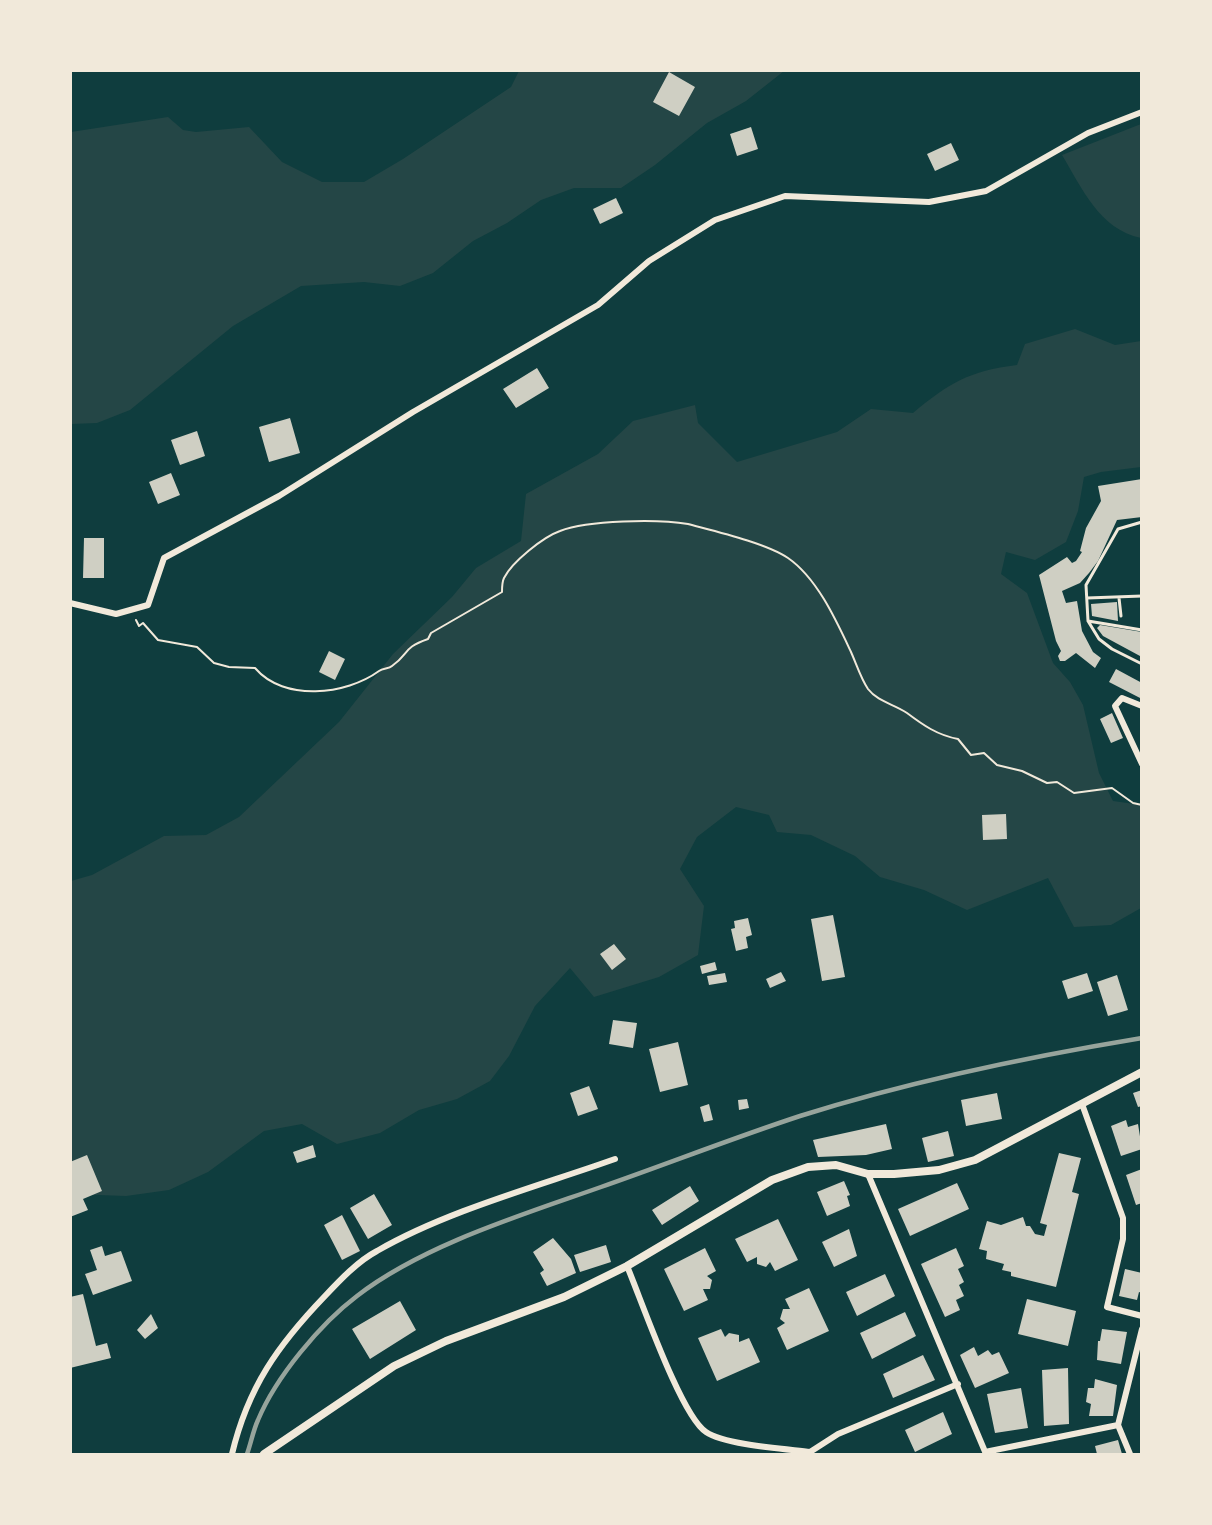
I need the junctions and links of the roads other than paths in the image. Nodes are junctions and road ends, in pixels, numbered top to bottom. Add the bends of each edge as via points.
1 (1142, 112) edge
2 (1142, 522) edge
3 (1142, 596) edge
4 (1087, 598) junction
5 (1119, 598) junction
6 (70, 603) edge
7 (1121, 616) dead end
8 (1088, 621) junction
9 (1142, 630) edge
10 (1142, 664) edge
11 (1142, 706) edge
12 (1142, 764) edge
13 (1142, 1072) edge
14 (1082, 1104) junction
15 (615, 1159) dead end
16 (868, 1174) junction
17 (627, 1266) junction
18 (1142, 1316) edge
19 (1142, 1329) edge
20 (958, 1384) junction
21 (1118, 1425) junction
22 (811, 1453) edge
23 (986, 1453) edge
24 (232, 1455) edge
25 (264, 1455) edge
26 (1130, 1455) edge

1 - 6 street via 1088,133 986,191 929,202 785,196 715,220 649,261 598,306 413,412 279,496 164,558 148,604 116,614
2 - 4 lane via 1118,529 1086,585
3 - 5 lane
4 - 5 lane
4 - 8 lane
5 - 7 lane
8 - 9 lane
8 - 10 lane via 1112,649
11 - 12 street via 1126,698 1118,699 1115,706
13 - 14 street
14 - 16 street via 957,1166
14 - 18 street via 1123,1218 1123,1239 1107,1307
15 - 24 street via 422,1227 374,1252 336,1284 289,1333 258,1380 243,1414
16 - 17 street via 836,1165 807,1167 772,1180
16 - 20 street
17 - 22 street via 684,1406 706,1432 745,1444
17 - 25 street via 394,1366
19 - 21 street
20 - 22 street via 838,1434
20 - 23 street
21 - 23 street
21 - 26 street

